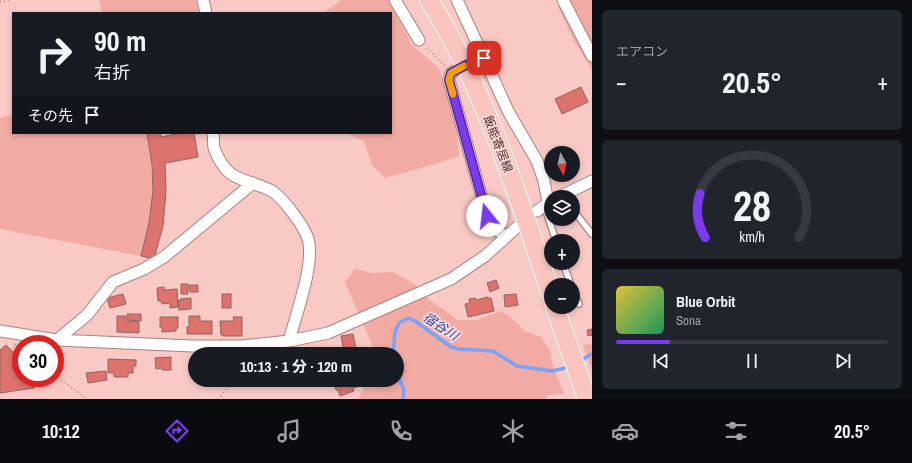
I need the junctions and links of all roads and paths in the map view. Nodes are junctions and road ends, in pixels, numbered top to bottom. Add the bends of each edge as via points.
1 (10, 0) edge
2 (203, 0) edge
3 (395, 0) edge
4 (429, 0) edge
5 (457, 0) edge
6 (563, 0) edge
7 (0, 2) edge
8 (206, 12) edge
9 (419, 40) joint
10 (592, 56) edge
11 (484, 58) junction
12 (458, 69) junction
13 (213, 134) edge
14 (592, 181) edge
15 (253, 183) junction
16 (544, 190) edge
17 (575, 190) edge
18 (580, 219) edge
19 (517, 227) dead end
20 (592, 234) edge
21 (506, 238) junction
22 (545, 278) edge
23 (557, 314) edge
24 (0, 331) edge
25 (25, 335) edge
26 (63, 335) edge
27 (64, 340) edge
28 (289, 341) junction
29 (64, 382) edge
30 (230, 387) edge
31 (87, 399) edge
32 (218, 399) edge
33 (587, 399) edge

1 - 7 path
2 - 8 street
3 - 9 street
4 - 12 main road, 飯能寄居線
5 - 11 street
6 - 10 street
9 - 12 path
11 - 12 street
11 - 16 street via 508,111 537,161
12 - 21 street via 449,80 487,216 493,227
12 - 22 main road, 飯能寄居線 via 482,101
13 - 15 street via 214,147 221,162 232,175
14 - 17 street
15 - 26 street via 164,257 113,282 87,315
15 - 28 street via 272,191 289,208 302,225 309,241 310,258
18 - 20 lane
19 - 21 street
21 - 28 street via 451,279 328,333
23 - 33 main road
24 - 25 street
27 - 28 street via 192,346 242,346
29 - 31 path
30 - 32 path

